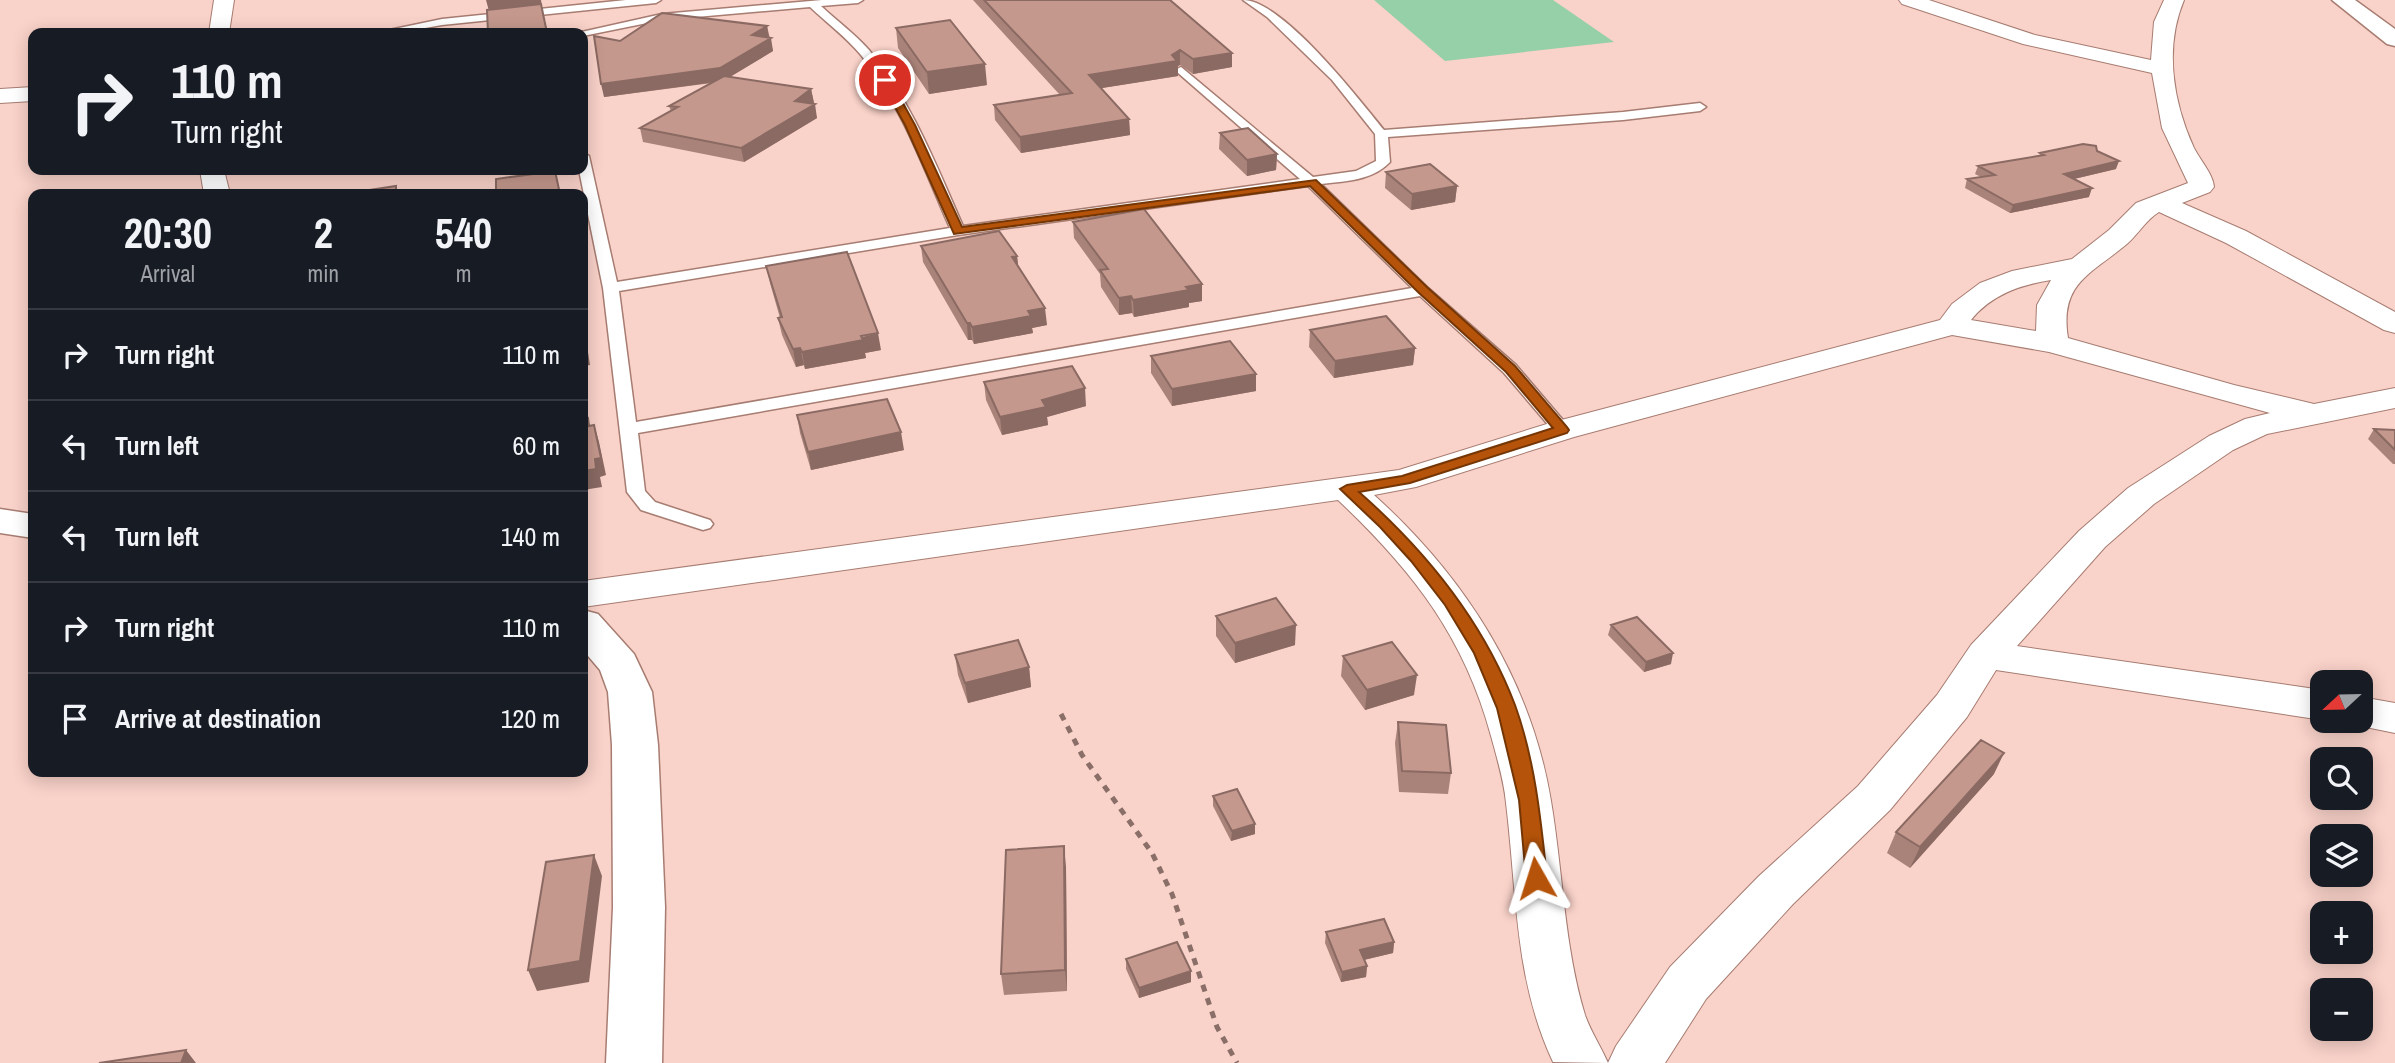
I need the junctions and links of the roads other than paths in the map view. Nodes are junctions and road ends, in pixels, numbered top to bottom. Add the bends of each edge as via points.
1 (224, 0) edge
2 (656, 0) edge
3 (858, 0) edge
4 (1248, 0) edge
5 (1909, 0) edge
6 (2174, 0) edge
7 (2342, 0) edge
8 (812, 4) junction
9 (220, 28) edge
10 (408, 28) edge
11 (588, 32) edge
12 (2395, 39) edge
13 (2163, 69) junction
14 (1181, 70) dead end
15 (28, 94) edge
16 (0, 96) edge
17 (1700, 107) dead end
18 (1381, 134) junction
19 (587, 175) edge
20 (1312, 183) junction
21 (2159, 202) junction
22 (958, 231) junction
23 (2076, 267) junction
24 (611, 288) junction
25 (1423, 291) junction
26 (2395, 324) edge
27 (1951, 326) junction
28 (2053, 342) junction
29 (2395, 398) edge
30 (2313, 414) junction
31 (628, 429) junction
32 (1562, 430) junction
33 (1347, 489) junction
34 (0, 521) edge
35 (703, 524) dead end
36 (28, 525) edge
37 (588, 593) edge
38 (588, 630) edge
39 (1985, 655) junction
40 (2310, 703) edge
41 (2373, 714) edge
42 (2395, 718) edge
43 (634, 1063) edge
44 (1581, 1063) edge
45 (1635, 1063) edge

1 - 9 street
2 - 10 lane
3 - 8 lane
4 - 18 lane via 1271,15 1336,78
5 - 13 street via 2030,40
6 - 13 street via 2164,24
7 - 12 street
8 - 11 lane via 662,17
8 - 22 lane via 863,51 885,80
13 - 21 street via 2174,132 2201,187
14 - 20 lane
15 - 16 street
17 - 18 lane
18 - 20 lane via 1383,162 1372,170
19 - 24 lane
20 - 22 lane
20 - 25 lane
21 - 23 street
21 - 26 street via 2236,237
22 - 24 lane
23 - 27 street via 1999,284 1969,301
23 - 28 street via 2052,300 2048,314
24 - 31 lane
25 - 31 lane
25 - 32 lane via 1510,369
27 - 28 street
27 - 32 street
28 - 30 street
29 - 30 street
30 - 39 street via 2257,426 2221,443 2141,496 2092,539
31 - 35 lane via 636,492 648,506
32 - 33 street via 1404,480
33 - 37 street
33 - 44 street via 1386,523 1451,601 1483,652 1506,708 1529,800 1542,930 1554,992
34 - 36 street
38 - 43 street via 619,664 629,692 635,745 639,907
39 - 40 street
39 - 45 street via 1952,706 1874,798 1776,890 1688,983
41 - 42 street

